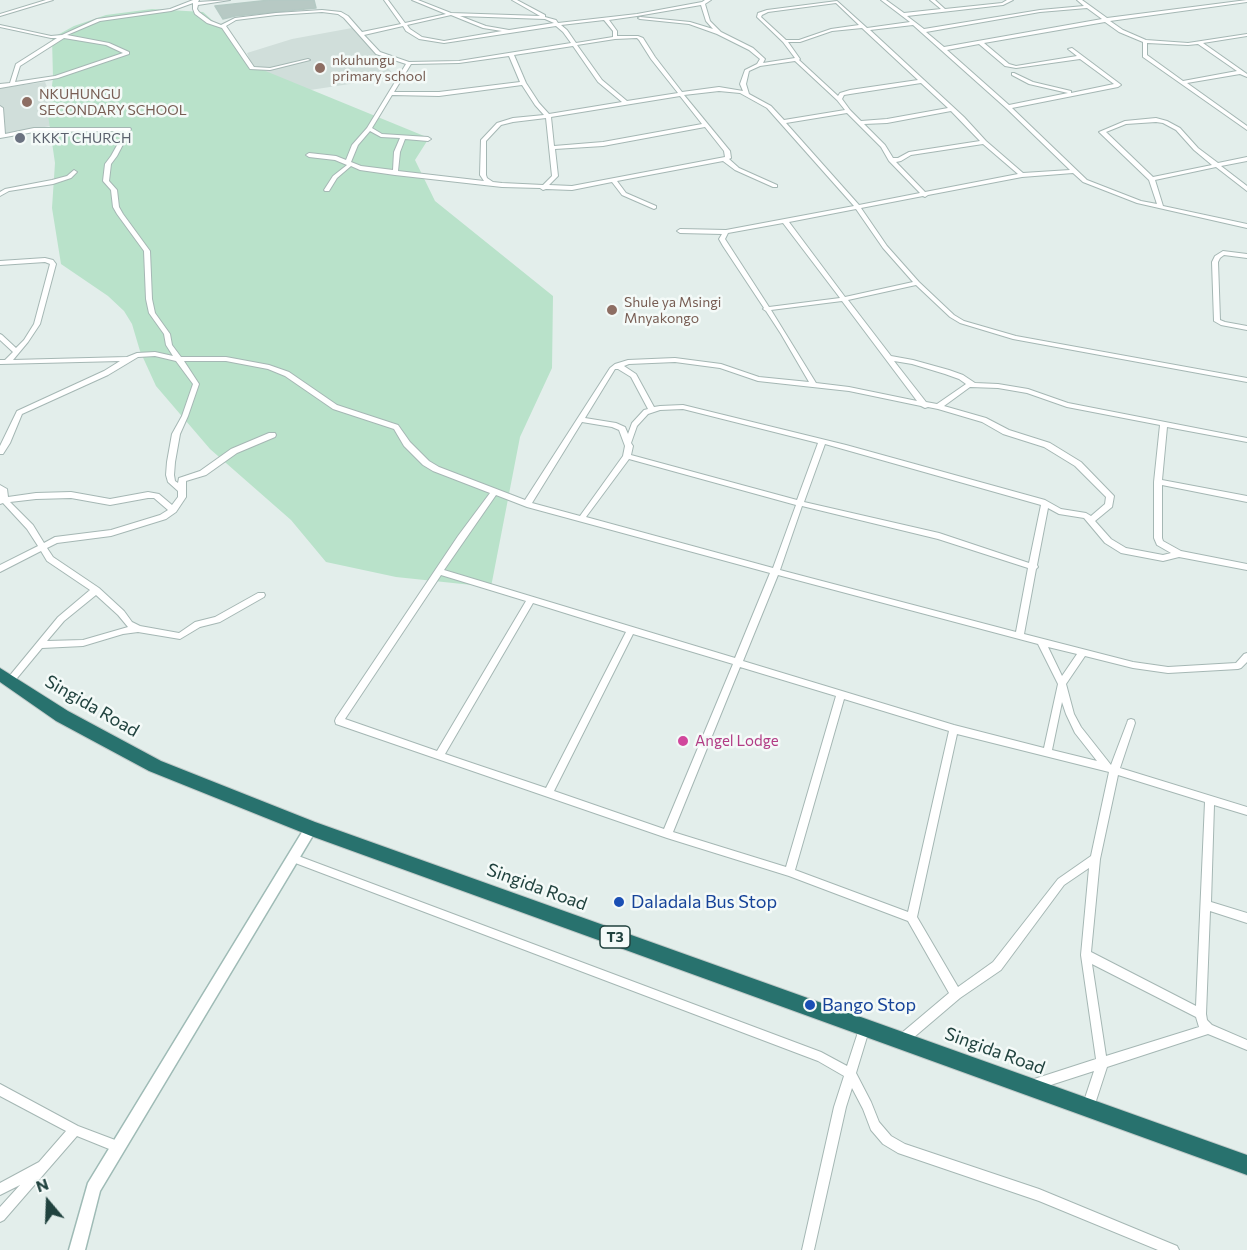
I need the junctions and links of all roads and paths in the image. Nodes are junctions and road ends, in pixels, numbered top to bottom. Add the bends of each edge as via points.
1 (51, 0) edge
2 (228, 0) edge
3 (386, 0) edge
4 (414, 0) edge
5 (514, 0) edge
6 (709, 0) edge
7 (883, 0) edge
8 (932, 0) edge
9 (1011, 0) edge
10 (1079, 0) edge
11 (1247, 1) edge
12 (197, 2) edge
13 (703, 3) junction
14 (1088, 7) junction
15 (943, 9) junction
16 (451, 14) junction
17 (0, 15) edge
18 (902, 15) junction
19 (546, 18) junction
20 (609, 18) junction
21 (1106, 20) junction
22 (914, 23) junction
23 (558, 24) junction
24 (405, 25) junction
25 (0, 26) edge
26 (222, 26) junction
27 (865, 28) junction
28 (922, 31) junction
29 (511, 32) junction
30 (719, 33) junction
31 (360, 34) junction
32 (1247, 35) edge
33 (63, 36) junction
34 (615, 38) junction
35 (808, 39) junction
36 (785, 41) junction
37 (1145, 41) junction
38 (980, 42) junction
39 (1198, 42) junction
40 (574, 44) junction
41 (942, 49) junction
42 (1070, 49) dead end
43 (511, 54) junction
44 (794, 54) junction
45 (1082, 57) junction
46 (308, 60) dead end
47 (797, 61) junction
48 (409, 63) junction
49 (759, 65) junction
50 (1241, 72) junction
51 (1014, 74) dead end
52 (1247, 76) edge
53 (923, 81) junction
54 (1184, 81) junction
55 (523, 83) junction
56 (12, 84) junction
57 (743, 84) junction
58 (0, 86) edge
59 (1050, 87) junction
60 (734, 90) junction
61 (390, 93) junction
62 (1073, 93) junction
63 (681, 94) junction
64 (747, 94) junction
65 (839, 99) junction
66 (1045, 99) junction
67 (626, 103) junction
68 (1, 104) edge
69 (1008, 107) junction
70 (951, 109) junction
71 (848, 111) junction
72 (548, 116) junction
73 (1247, 120) edge
74 (784, 122) junction
75 (1239, 122) junction
76 (860, 123) junction
77 (707, 125) junction
78 (1247, 128) edge
79 (369, 129) junction
80 (1, 135) edge
81 (403, 137) junction
82 (428, 139) dead end
83 (984, 142) junction
84 (553, 148) junction
85 (309, 155) dead end
86 (725, 159) junction
87 (1247, 159) edge
88 (891, 160) junction
89 (350, 163) junction
90 (1217, 165) junction
91 (1073, 171) junction
92 (74, 172) dead end
93 (394, 173) junction
94 (1022, 175) junction
95 (1152, 180) junction
96 (614, 181) junction
97 (490, 183) junction
98 (775, 186) dead end
99 (542, 188) junction
100 (1247, 189) edge
101 (327, 190) dead end
102 (0, 194) edge
103 (925, 195) junction
104 (654, 207) dead end
105 (858, 207) junction
106 (1161, 207) junction
107 (785, 221) junction
108 (1247, 226) edge
109 (680, 231) dead end
110 (726, 232) junction
111 (1247, 256) edge
112 (0, 264) edge
113 (917, 283) junction
114 (843, 299) junction
115 (766, 309) junction
116 (1247, 328) edge
117 (0, 336) edge
118 (17, 352) junction
119 (890, 358) junction
120 (128, 359) junction
121 (179, 359) junction
122 (4, 362) edge
123 (617, 364) junction
124 (1247, 380) edge
125 (814, 385) junction
126 (973, 385) junction
127 (925, 406) junction
128 (938, 407) junction
129 (651, 410) junction
130 (581, 420) junction
131 (1164, 423) junction
132 (272, 435) dead end
133 (1247, 440) edge
134 (629, 441) junction
135 (822, 442) junction
136 (0, 452) edge
137 (627, 456) junction
138 (1158, 482) junction
139 (0, 488) edge
140 (182, 490) junction
141 (494, 493) junction
142 (1247, 499) edge
143 (2, 501) edge
144 (799, 503) junction
145 (1045, 503) junction
146 (527, 504) junction
147 (173, 510) junction
148 (582, 518) junction
149 (1091, 520) junction
150 (40, 546) junction
151 (1179, 554) junction
152 (1034, 567) junction
153 (1247, 567) edge
154 (0, 569) edge
155 (439, 572) junction
156 (775, 572) junction
157 (96, 590) junction
158 (261, 595) dead end
159 (531, 600) junction
160 (138, 630) junction
161 (632, 630) junction
162 (1019, 636) junction
163 (1042, 643) junction
164 (40, 645) junction
165 (1082, 652) junction
166 (1247, 656) edge
167 (737, 663) junction
168 (1243, 666) edge
169 (5, 677) edge
170 (1062, 684) junction
171 (842, 694) junction
172 (1131, 723) dead end
173 (954, 729) junction
174 (1047, 753) junction
175 (439, 756) junction
176 (1111, 770) junction
177 (548, 793) junction
178 (1210, 800) junction
179 (1247, 811) edge
180 (311, 828) junction
181 (667, 834) junction
182 (293, 858) junction
183 (1095, 859) junction
184 (789, 872) junction
185 (1206, 905) junction
186 (912, 918) junction
187 (1247, 918) edge
188 (1086, 955) junction
189 (956, 994) junction
190 (1201, 1014) junction
191 (865, 1027) junction
192 (1208, 1029) junction
193 (901, 1040) junction
194 (1247, 1045) edge
195 (1102, 1064) junction
196 (850, 1073) junction
197 (1028, 1086) junction
198 (0, 1090) edge
199 (1088, 1107) junction
200 (75, 1130) junction
201 (119, 1147) junction
202 (1247, 1164) edge
203 (44, 1166) junction
204 (0, 1189) edge
205 (0, 1216) edge
206 (77, 1250) edge
207 (808, 1250) edge
208 (1173, 1250) edge

1 - 17 street
2 - 12 street
3 - 24 street
4 - 16 street
5 - 19 street
6 - 13 street
7 - 18 street
8 - 15 street
9 - 15 street
10 - 14 street
11 - 21 street
12 - 26 street via 196,11 202,18
12 - 33 street via 171,10 99,20
13 - 20 street
13 - 30 street via 708,21
14 - 21 street
14 - 28 street via 1040,10
15 - 18 street
16 - 19 street
16 - 24 street
16 - 29 street
18 - 22 street
19 - 23 street
20 - 23 street
20 - 30 street via 662,19
20 - 34 street
21 - 37 street
21 - 38 street
22 - 27 street
22 - 28 street
23 - 29 street
23 - 40 street
24 - 29 street via 422,38 444,42
24 - 31 street
25 - 33 street
26 - 31 street via 227,21 249,17 322,11 344,15
26 - 46 street via 252,68 270,69
27 - 35 street via 831,30
27 - 36 street via 837,2 759,14
27 - 53 street
28 - 41 street
30 - 49 street via 751,49 762,59
31 - 48 street via 378,53
32 - 39 street
33 - 56 street via 18,65
33 - 56 street via 107,44 127,53 56,77
34 - 40 street
34 - 63 street via 631,35 641,39
35 - 36 street
35 - 44 street
36 - 44 street
37 - 39 street
37 - 54 street via 1145,56
38 - 41 street
38 - 45 street via 1007,65 1016,67
39 - 50 street
40 - 43 street
40 - 67 street via 606,87
41 - 69 street
42 - 45 street
43 - 48 street via 459,62
43 - 55 street
44 - 47 street
45 - 62 street via 1118,85
47 - 49 street
47 - 65 street
48 - 61 street
49 - 57 street via 745,72
50 - 52 street
50 - 54 street
51 - 59 street
53 - 65 street via 850,92
53 - 70 street
54 - 75 street
55 - 61 street via 439,94
55 - 72 street
56 - 58 street
57 - 60 street
57 - 64 street
59 - 62 street
59 - 66 street
60 - 63 street
60 - 64 street
61 - 79 street
62 - 66 street
63 - 67 street
63 - 77 street
64 - 74 street
65 - 71 street
66 - 69 street
67 - 72 street
68 - 80 street
69 - 91 street
70 - 76 street
70 - 83 street
71 - 74 street
71 - 76 street
72 - 84 street
72 - 97 street via 499,124 489,133 482,148 483,175
73 - 75 street
74 - 105 street
75 - 78 street
76 - 88 street
77 - 84 street via 603,144
77 - 86 street via 727,151 729,156
79 - 81 street via 381,135
79 - 89 street via 355,145
80 - 121 street via 34,130 128,129 108,164 106,181 114,190 120,214 147,251 152,313 168,334 169,345
81 - 82 street
81 - 93 street
83 - 88 street
83 - 94 street
84 - 99 street via 555,176
85 - 89 street via 332,156
86 - 96 street
86 - 98 street via 737,169
87 - 90 street
88 - 103 street
89 - 93 street
89 - 101 street
90 - 95 street
90 - 95 street via 1178,129 1162,121 1125,123 1102,132
90 - 100 street
91 - 94 street
91 - 106 street via 1105,190
92 - 102 street via 53,182
93 - 97 street
94 - 103 street
95 - 106 street
96 - 99 street
96 - 104 street via 624,194
97 - 99 street
103 - 105 street
105 - 107 street
105 - 113 street via 885,247
106 - 108 street
107 - 110 street
107 - 114 street
109 - 110 street
110 - 115 street via 723,241
111 - 116 street via 1223,253 1215,262 1217,321
112 - 118 street via 45,260 53,264 41,316
113 - 114 street
113 - 124 street via 952,316 986,330 1043,344
114 - 115 street
114 - 119 street
115 - 125 street
117 - 118 street
118 - 122 street
119 - 126 street via 947,372
119 - 127 street
120 - 121 street via 155,354
120 - 122 street
120 - 136 street via 19,413
121 - 140 street via 196,387 176,434 171,462 172,482
121 - 141 street via 226,359 287,374 335,407 396,427 407,444 431,466
123 - 125 street via 675,360 721,366 758,379
123 - 129 street via 634,376
123 - 130 street via 601,383
125 - 127 street
126 - 128 street
126 - 131 street via 1028,391 1067,405
127 - 128 street
128 - 149 street via 1047,445 1078,464 1110,496 1109,505
129 - 134 street via 637,420
129 - 135 street via 683,407
130 - 134 street via 614,425 622,429
130 - 146 street
131 - 133 street
131 - 138 street
132 - 140 street via 234,451 203,473 182,480
134 - 137 street
135 - 144 street
135 - 145 street
137 - 144 street
137 - 148 street
138 - 142 street
138 - 151 street via 1158,538 1164,547
139 - 143 street via 4,491
140 - 147 street
141 - 146 street
141 - 155 street
143 - 147 street via 71,495 110,502 148,495 156,496
143 - 150 street via 30,527
144 - 152 street via 939,536
144 - 156 street
145 - 149 street via 1059,512
145 - 152 street
146 - 148 street
147 - 150 street via 137,526 60,538
148 - 156 street
149 - 151 street via 1108,541 1124,551 1163,558
150 - 154 street
150 - 157 street via 50,559
151 - 153 street
152 - 162 street
155 - 159 street
155 - 175 street via 339,721
156 - 162 street
156 - 167 street
157 - 160 street
157 - 164 street via 61,620
158 - 160 street via 180,636
159 - 161 street
159 - 175 street
160 - 164 street via 83,643
161 - 167 street
161 - 177 street
162 - 163 street
163 - 165 street
163 - 170 street
164 - 169 street
165 - 168 street via 1168,670
165 - 170 street
166 - 168 street
167 - 171 street
167 - 181 street
169 - 180 highway, Singida Road / T3 via 62,716 154,766
170 - 174 street
170 - 176 street via 1078,730
171 - 173 street
171 - 184 street
172 - 176 street
173 - 174 street
173 - 186 street
174 - 176 street
175 - 177 street
176 - 178 street
176 - 183 street
177 - 181 street
178 - 179 street
178 - 185 street
180 - 182 street
180 - 191 highway, Singida Road / T3
181 - 184 street
182 - 196 street via 810,1053
182 - 201 street
183 - 188 street
183 - 189 street via 1061,882 997,966
184 - 186 street
185 - 187 street
185 - 190 street
186 - 189 street
188 - 190 street
188 - 195 street
189 - 193 street
190 - 192 street
191 - 193 highway, Singida Road / T3
191 - 196 street
192 - 194 street
192 - 195 street
193 - 197 highway, Singida Road / T3
195 - 197 street
195 - 199 street
196 - 207 street
196 - 208 street via 875,1126 902,1149 1039,1195
197 - 199 highway, Singida Road / T3
198 - 200 street
199 - 202 highway, Singida Road / T3
200 - 201 street
200 - 203 street
201 - 206 street via 93,1188
203 - 204 street
203 - 205 street

